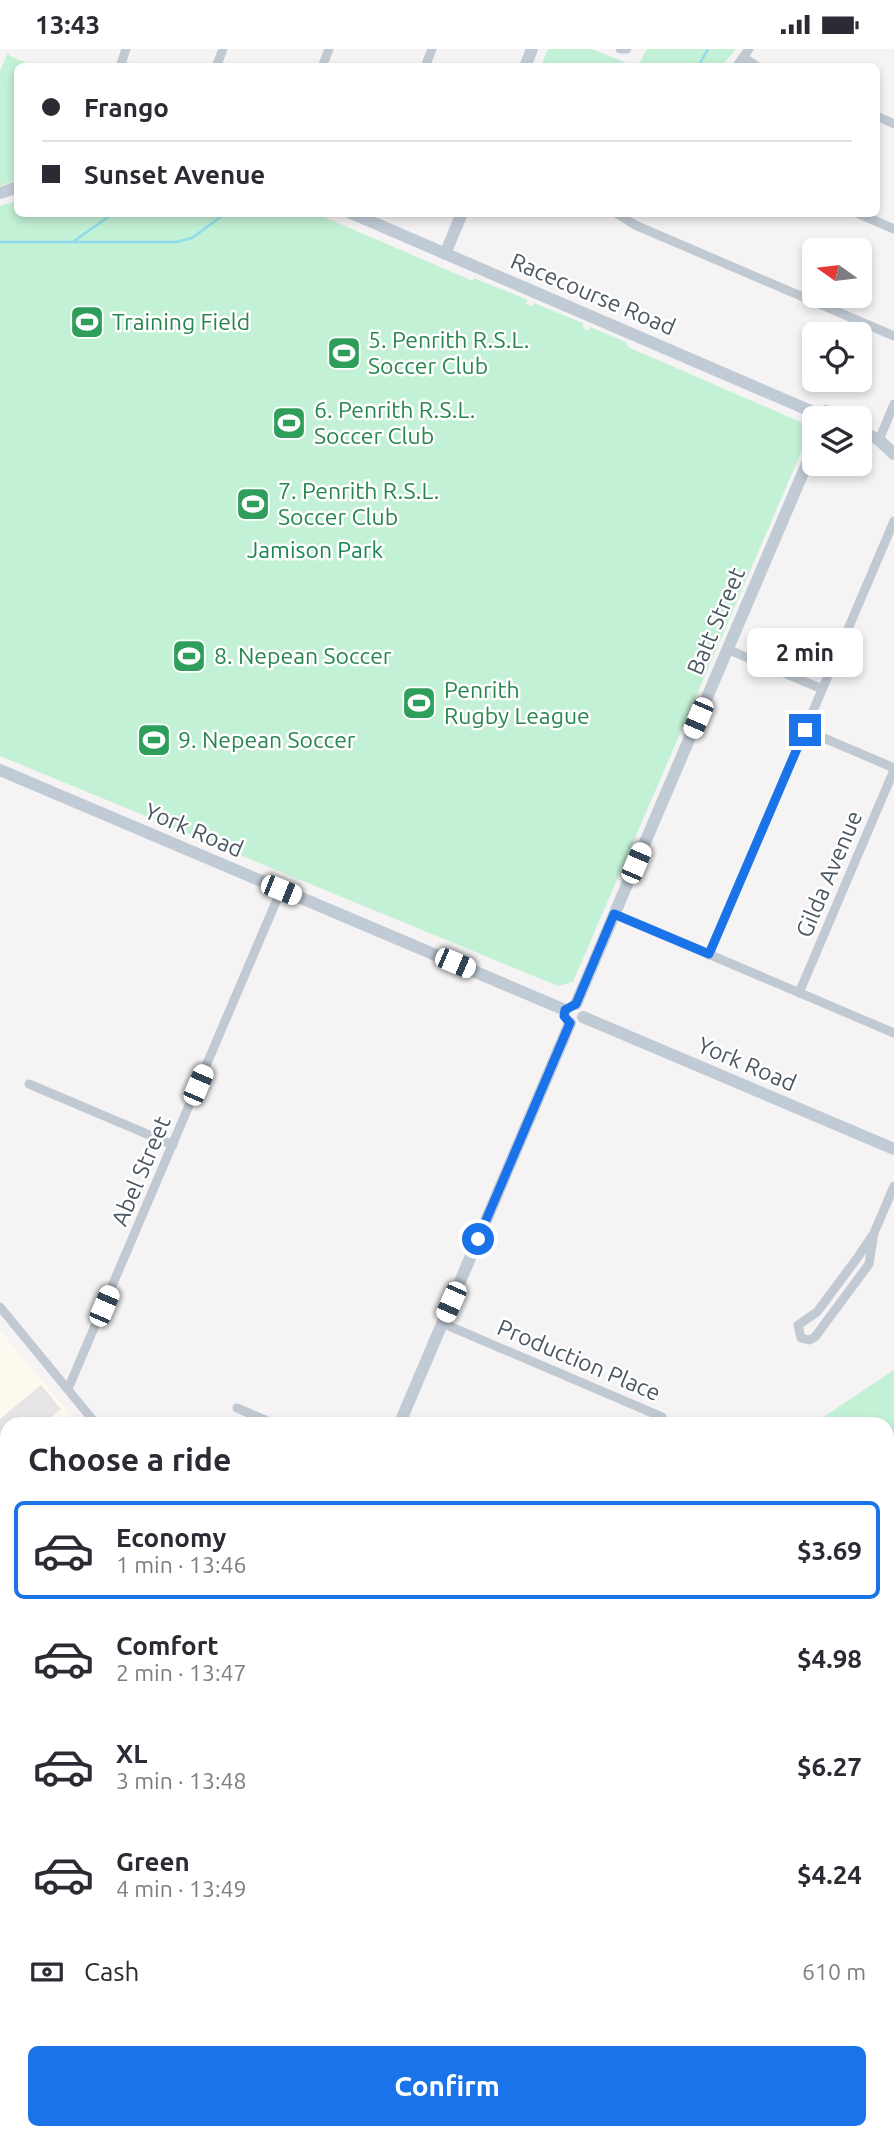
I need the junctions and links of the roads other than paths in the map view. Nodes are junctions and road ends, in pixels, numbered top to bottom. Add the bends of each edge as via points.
1 (620, 49) edge
2 (627, 49) edge
3 (360, 217) edge
4 (460, 217) edge
5 (622, 217) edge
6 (866, 217) edge
7 (894, 229) edge
8 (445, 254) junction
9 (894, 336) edge
10 (894, 404) edge
11 (802, 409) edge
12 (872, 436) edge
13 (879, 440) junction
14 (894, 454) edge
15 (802, 475) edge
16 (894, 521) edge
17 (727, 649) junction
18 (822, 689) junction
19 (805, 730) junction
20 (894, 769) edge
21 (0, 770) edge
22 (281, 890) junction
23 (614, 914) junction
24 (709, 954) junction
25 (799, 993) junction
26 (570, 1007) junction
27 (583, 1017) junction
28 (570, 1023) junction
29 (893, 1030) edge
30 (29, 1084) dead end
31 (173, 1145) junction
32 (894, 1149) edge
33 (894, 1186) edge
34 (874, 1233) junction
35 (0, 1307) edge
36 (442, 1323) junction
37 (68, 1389) junction
38 (237, 1408) dead end
39 (91, 1417) edge
40 (258, 1417) edge
41 (402, 1417) edge
42 (662, 1417) dead end

1 - 2 street
3 - 8 street, Racecourse Road
4 - 8 street
5 - 9 street
6 - 7 street
8 - 11 street, Racecourse Road
10 - 13 street
12 - 13 street
13 - 14 street
15 - 17 street, Batt Street
16 - 18 street
17 - 18 street
17 - 23 street, Batt Street
18 - 19 street
19 - 20 street
19 - 24 street
20 - 25 street, Gilda Avenue
21 - 22 street, York Road
22 - 26 street, York Road
22 - 31 street, Abel Street
23 - 24 street
23 - 26 street, Batt Street
24 - 25 street
25 - 29 street
26 - 27 street via 583,1009
26 - 28 street via 564,1016
27 - 28 street
27 - 32 street, York Road
28 - 36 street
30 - 31 street
31 - 37 street, Abel Street
33 - 34 street
34 - 34 street via 868,1267 815,1337 801,1338 798,1325 817,1312
35 - 37 street
36 - 41 street
36 - 42 street, Production Place
37 - 39 street
38 - 40 street

